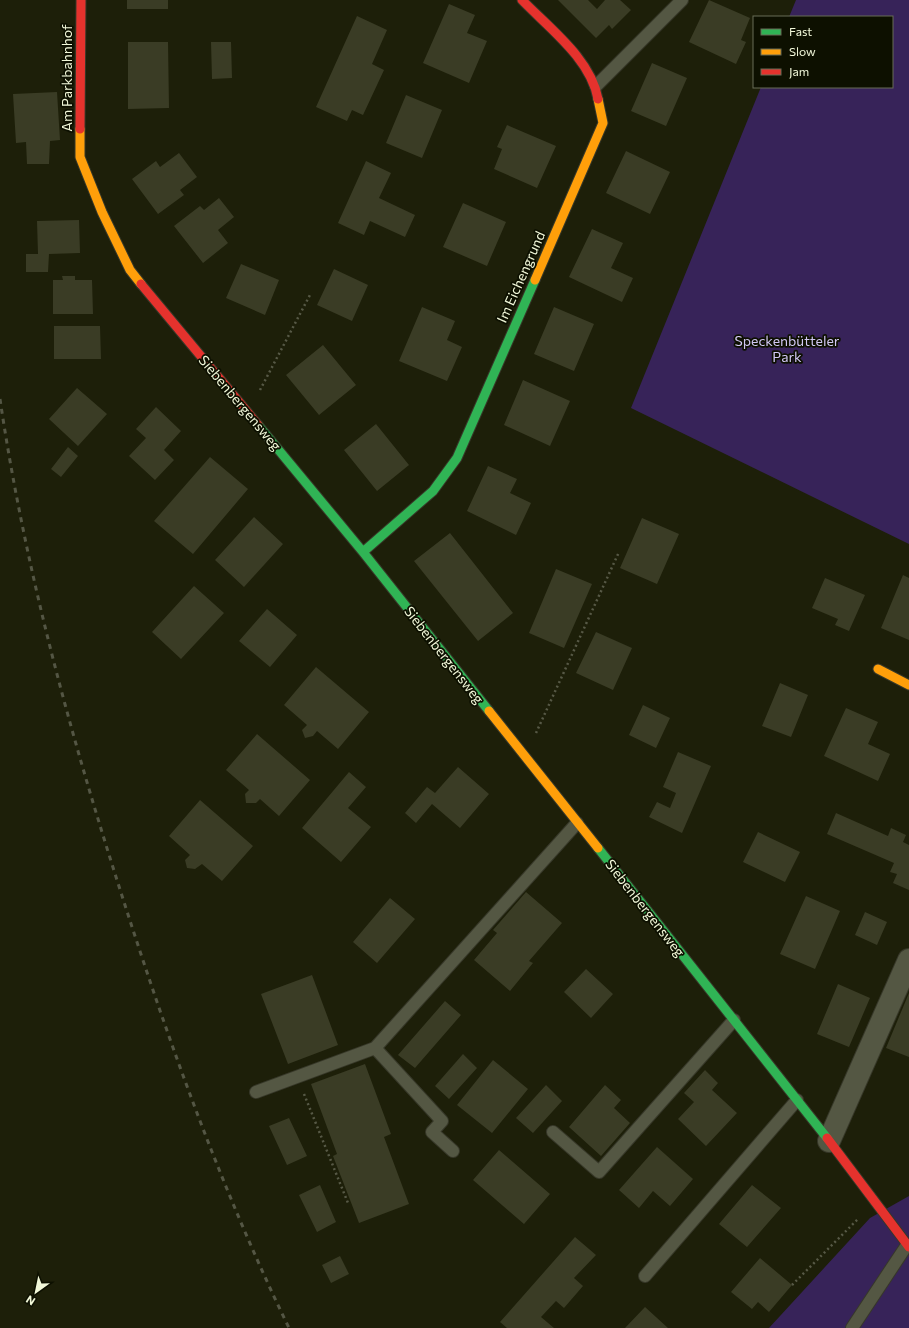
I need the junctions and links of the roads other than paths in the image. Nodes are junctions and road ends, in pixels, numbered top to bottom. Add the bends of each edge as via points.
1 (81, 0) edge
2 (522, 0) edge
3 (682, 0) edge
4 (596, 86) junction
5 (80, 157) joint
6 (363, 552) junction
7 (878, 669) dead end
8 (909, 685) edge
9 (577, 823) junction
10 (909, 960) edge
11 (734, 1020) junction
12 (375, 1048) junction
13 (256, 1092) dead end
14 (797, 1100) junction
15 (553, 1132) dead end
16 (829, 1141) junction
17 (453, 1151) dead end
18 (908, 1246) edge
19 (645, 1276) dead end
20 (852, 1328) edge

1 - 5 street, Am Parkbahnhof
2 - 4 street, Im Eichengrund via 577,56
3 - 4 lane
4 - 6 street, Im Eichengrund via 603,123 457,458 433,491
5 - 6 street, Siebenbergensweg via 102,212 130,270
6 - 9 street, Siebenbergensweg
7 - 8 street
9 - 11 street, Siebenbergensweg
9 - 12 lane
10 - 16 street
11 - 14 street, Siebenbergensweg
11 - 15 lane via 599,1172
12 - 13 lane
12 - 17 lane via 442,1121 432,1132
14 - 16 street, Siebenbergensweg
14 - 19 lane
16 - 18 street, Siebenbergensweg
18 - 20 lane, Siebenbergensweg

